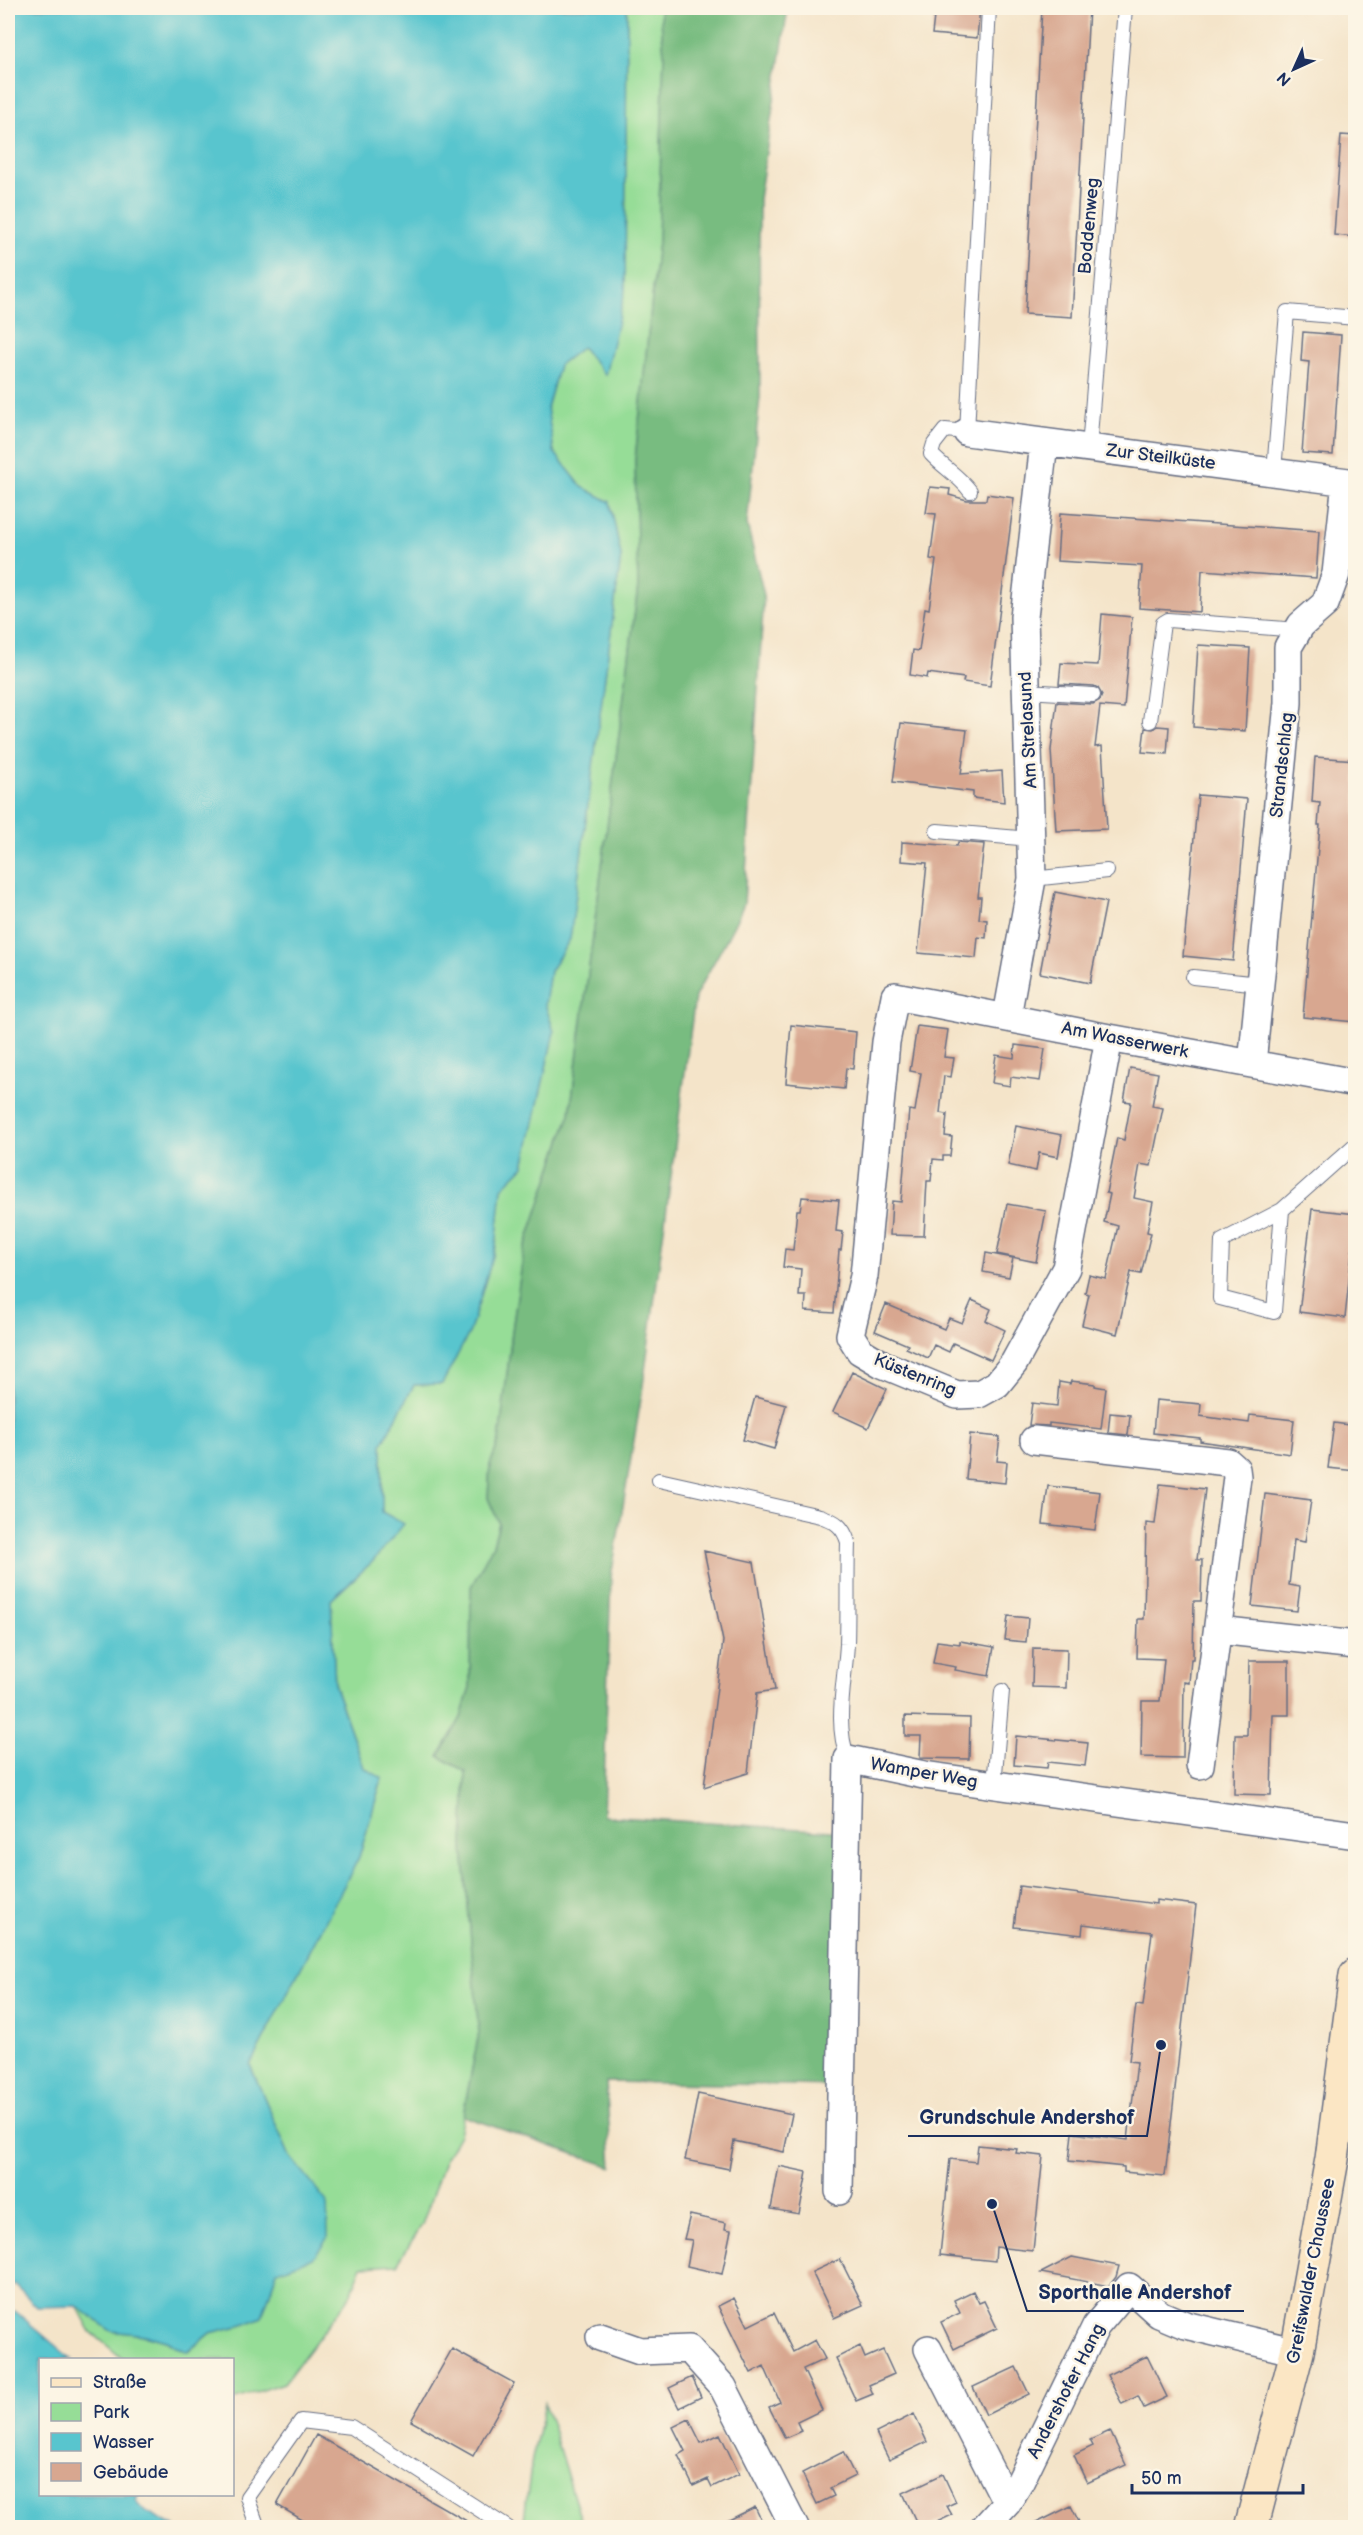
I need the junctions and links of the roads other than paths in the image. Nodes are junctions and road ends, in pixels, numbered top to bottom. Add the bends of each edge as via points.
1 (989, 8) edge
2 (1125, 8) edge
3 (1356, 318) edge
4 (967, 432) junction
5 (1044, 443) junction
6 (1089, 448) junction
7 (1275, 471) junction
8 (1351, 482) edge
9 (970, 491) dead end
10 (1298, 630) junction
11 (1026, 691) junction
12 (1093, 695) dead end
13 (1150, 721) dead end
14 (937, 831) dead end
15 (1032, 839) junction
16 (1107, 871) dead end
17 (1032, 879) junction
18 (1192, 977) dead end
19 (1260, 984) junction
20 (895, 996) joint
21 (1007, 1016) junction
22 (1109, 1038) junction
23 (1252, 1064) junction
24 (1356, 1083) edge
25 (1356, 1144) edge
26 (1282, 1210) junction
27 (1034, 1440) dead end
28 (659, 1479) dead end
29 (1218, 1630) junction
30 (1356, 1645) edge
31 (1002, 1691) dead end
32 (848, 1759) junction
33 (1200, 1765) dead end
34 (994, 1785) junction
35 (1356, 1835) edge
36 (1356, 1975) edge
37 (839, 2190) dead end
38 (600, 2337) dead end
39 (927, 2349) dead end
40 (1297, 2352) junction
41 (1007, 2503) junction
42 (258, 2528) edge
43 (508, 2528) edge
44 (795, 2528) edge
45 (984, 2528) edge
46 (1251, 2528) edge

1 - 4 lane
2 - 6 lane, Boddenweg
3 - 7 lane via 1287,312
4 - 5 street, Zur Steilküste
4 - 9 lane via 945,430 931,454 960,477
5 - 6 street, Zur Steilküste
5 - 11 street, Am Strelasund via 1024,617
6 - 7 street, Zur Steilküste
7 - 8 street, Zur Steilküste
8 - 10 street, Strandschlag via 1336,574 1325,604
10 - 13 lane via 1168,620 1163,623
10 - 19 street, Strandschlag via 1288,647 1288,703
11 - 12 lane
11 - 15 street, Am Strelasund
14 - 15 lane
15 - 17 street, Am Strelasund
16 - 17 lane
17 - 21 street, Am Strelasund
18 - 19 lane
19 - 23 street, Strandschlag
20 - 21 street, Am Wasserwerk
20 - 22 street, Küstenring via 886,1042 864,1276 850,1335 860,1352 957,1395 979,1394 997,1384 1014,1363 1066,1268
21 - 22 street, Am Wasserwerk
22 - 23 street, Am Wasserwerk
23 - 24 street, Am Wasserwerk
25 - 26 lane
26 - 26 lane via 1274,1312 1220,1298 1222,1241
27 - 29 street via 1228,1462 1236,1469
28 - 32 lane via 820,1516 833,1520 844,1530 848,1542 847,1644 841,1727
29 - 30 street
29 - 33 street
31 - 34 lane
32 - 34 street, Wamper Weg
32 - 37 street, Wamper Weg
34 - 35 street, Wamper Weg
36 - 40 main road, Greifswalder Chaussee via 1332,2159
38 - 44 street via 640,2351 689,2349 723,2387
39 - 41 street
40 - 41 street, Andershofer Hang via 1185,2325 1159,2314 1129,2287 1096,2326 1079,2356
40 - 46 main road, Greifswalder Chaussee
41 - 45 street, Andershofer Hang
42 - 43 lane via 247,2497 301,2421 351,2427

